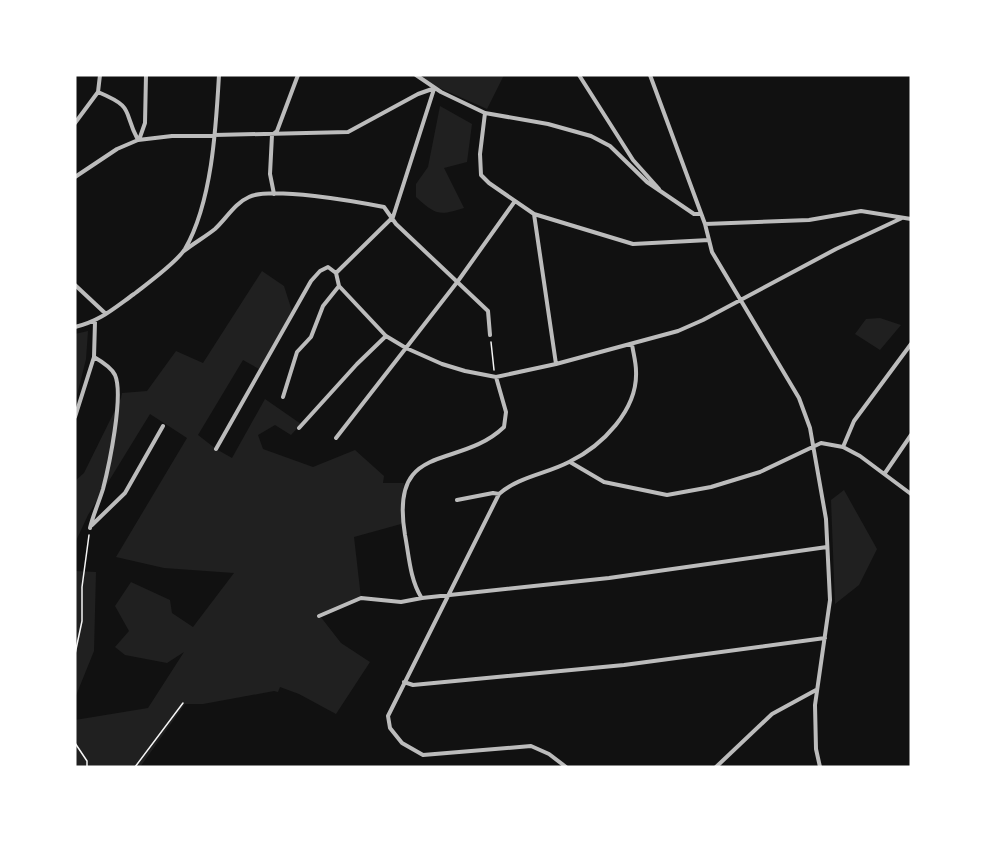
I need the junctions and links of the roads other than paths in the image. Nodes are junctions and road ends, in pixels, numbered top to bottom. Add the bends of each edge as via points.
1 (100, 75) edge
2 (146, 75) edge
3 (219, 75) edge
4 (298, 75) edge
5 (416, 75) edge
6 (579, 75) edge
7 (650, 75) edge
8 (435, 88) junction
9 (98, 92) junction
10 (485, 113) junction
11 (75, 123) edge
12 (272, 135) junction
13 (213, 136) junction
14 (138, 140) junction
15 (75, 177) edge
16 (274, 194) junction
17 (664, 194) junction
18 (515, 201) junction
19 (534, 214) junction
20 (701, 214) junction
21 (393, 217) junction
22 (902, 218) junction
23 (911, 219) edge
24 (705, 224) junction
25 (709, 240) junction
26 (184, 251) junction
27 (336, 273) junction
28 (458, 281) junction
29 (75, 285) edge
30 (339, 286) junction
31 (741, 301) junction
32 (106, 314) junction
33 (95, 322) junction
34 (75, 327) edge
35 (490, 335) road end
36 (386, 336) junction
37 (632, 344) junction
38 (911, 344) edge
39 (406, 348) junction
40 (94, 357) junction
41 (556, 364) junction
42 (495, 377) junction
43 (283, 397) dead end
44 (75, 417) edge
45 (163, 426) dead end
46 (299, 428) dead end
47 (911, 435) edge
48 (336, 438) dead end
49 (814, 447) junction
50 (843, 447) junction
51 (216, 449) dead end
52 (570, 462) junction
53 (885, 473) junction
54 (499, 494) junction
55 (911, 494) edge
56 (457, 500) dead end
57 (827, 547) junction
58 (447, 596) junction
59 (422, 598) junction
60 (319, 616) dead end
61 (825, 638) junction
62 (404, 682) junction
63 (816, 690) junction
64 (566, 767) edge
65 (716, 767) edge
66 (820, 767) edge

1 - 9 street
2 - 14 street via 145,123
3 - 13 street
4 - 12 street
5 - 8 street
6 - 17 street via 633,160
7 - 20 street
8 - 10 street
8 - 12 street via 348,132
8 - 21 street
9 - 11 street
9 - 14 street via 123,105
10 - 17 street via 591,136 610,146
10 - 18 street via 481,175
12 - 13 street
12 - 16 street via 270,174
13 - 14 street
13 - 26 street via 201,213
14 - 15 street
16 - 21 street via 384,207
16 - 26 street via 250,196
17 - 20 street via 694,214
18 - 19 street
18 - 28 street
19 - 25 street via 633,244
19 - 41 street
20 - 24 street
21 - 27 street
21 - 28 street
22 - 23 street
22 - 24 street via 861,211 809,220
22 - 31 street
24 - 25 street
25 - 31 street
26 - 32 street
27 - 30 street
27 - 51 street via 328,267 311,281
28 - 35 street via 488,311
28 - 39 street
29 - 32 street
30 - 36 street
30 - 43 street via 322,306 311,337 297,352
31 - 37 street via 678,331
31 - 49 street via 799,398
32 - 33 street
33 - 34 street
33 - 40 street
36 - 39 street
36 - 46 street
37 - 41 street
37 - 52 street via 636,371 627,410 600,442
38 - 50 street via 854,421
39 - 42 street via 442,364
39 - 48 street
40 - 44 street
40 - 45 street via 114,374 118,391 102,489 90,528 125,493
41 - 42 street
42 - 59 street via 506,412 504,427 485,442 430,461 415,471 404,490 403,524 414,586
47 - 53 street
49 - 50 street via 821,443
49 - 52 street via 760,472 667,495 604,482
49 - 57 street
50 - 53 street
52 - 54 street via 507,486
53 - 55 street
54 - 56 street
54 - 58 street
57 - 58 street
57 - 61 street via 830,600
58 - 59 street
58 - 62 street
59 - 60 street via 401,602 361,598
61 - 62 street via 624,665 413,686
61 - 63 street
62 - 64 street via 388,716 390,728 416,753 531,746
63 - 65 street via 772,714
63 - 66 street via 814,724

